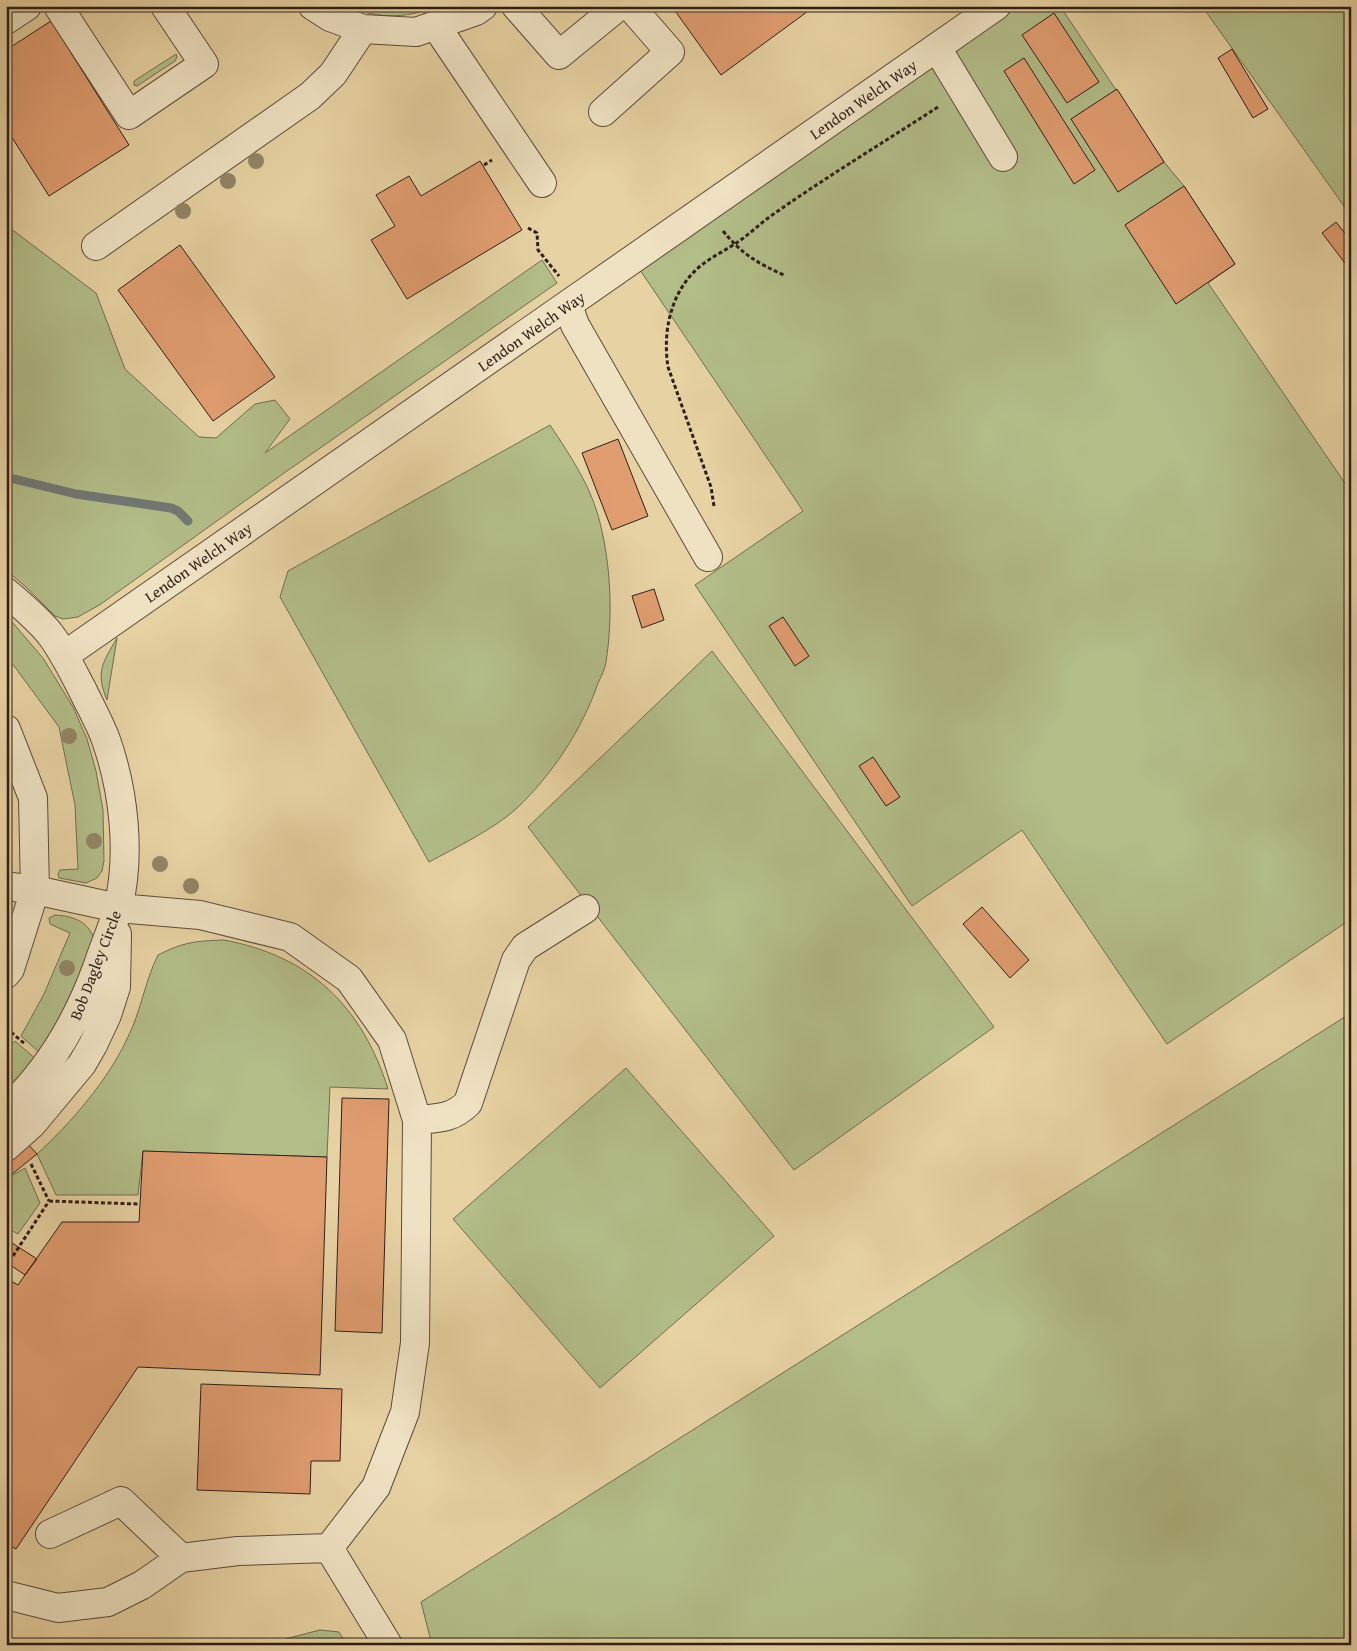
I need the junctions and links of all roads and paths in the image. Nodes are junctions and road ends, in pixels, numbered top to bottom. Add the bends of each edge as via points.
1 (27, 6) edge
2 (58, 6) edge
3 (165, 6) edge
4 (313, 6) edge
5 (483, 6) edge
6 (516, 6) edge
7 (619, 6) edge
8 (630, 6) edge
9 (996, 6) edge
10 (6, 20) edge
11 (436, 26) junction
12 (364, 29) junction
13 (937, 48) junction
14 (963, 91) junction
15 (603, 112) dead end
16 (1003, 157) dead end
17 (542, 183) dead end
18 (719, 226) dead end
19 (528, 228) dead end
20 (734, 245) junction
21 (96, 246) dead end
22 (784, 275) dead end
23 (568, 305) junction
24 (715, 513) dead end
25 (708, 557) dead end
26 (6, 592) edge
27 (65, 655) junction
28 (6, 729) edge
29 (6, 886) edge
30 (35, 890) junction
31 (118, 908) junction
32 (585, 909) dead end
33 (6, 974) edge
34 (6, 1110) edge
35 (417, 1120) junction
36 (6, 1147) edge
37 (29, 1161) dead end
38 (49, 1201) junction
39 (138, 1204) dead end
40 (13, 1256) dead end
41 (50, 1534) dead end
42 (329, 1548) junction
43 (180, 1558) junction
44 (6, 1595) edge
45 (388, 1645) edge

1 - 10 street
2 - 3 street via 129,115 204,64
4 - 12 street via 330,17
5 - 11 street
6 - 7 street via 559,55
8 - 15 street via 670,52
9 - 13 street, Lendon Welch Way
11 - 12 street via 416,32
11 - 17 street
12 - 21 street via 334,74 310,96
13 - 14 street
13 - 23 street, Lendon Welch Way
14 - 16 street
14 - 20 path via 773,214
18 - 20 path
19 - 23 path via 537,233 538,250 560,276
20 - 22 path via 758,264
20 - 24 path via 692,274 676,301 666,330 668,367 711,486
23 - 25 street via 575,325
23 - 27 street, Lendon Welch Way
26 - 27 street, Bob Dagley Circle via 49,633
27 - 31 street, Bob Dagley Circle via 106,739 118,778 124,859
28 - 30 street via 33,798
29 - 30 street
30 - 31 street
30 - 33 street
31 - 34 street, Bob Dagley Circle via 75,1021 55,1054
31 - 35 street via 200,915 290,936 349,979 392,1040
31 - 36 street via 116,987 104,1022 82,1064 32,1124
32 - 35 street via 525,947 516,960 468,1103 451,1116
35 - 42 street via 416,1342 405,1412 376,1487
37 - 38 path
38 - 39 path
38 - 40 path
41 - 43 street via 122,1501
42 - 43 street via 238,1551
42 - 45 street
43 - 44 street via 142,1586 108,1602 58,1608

